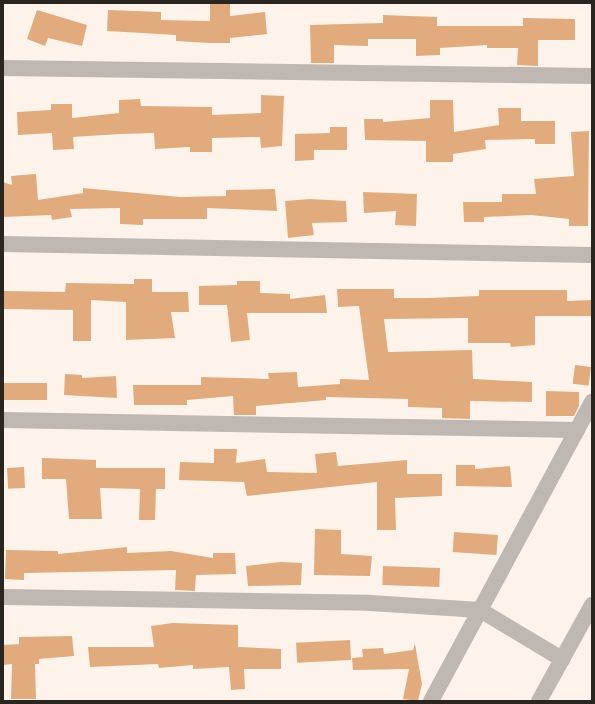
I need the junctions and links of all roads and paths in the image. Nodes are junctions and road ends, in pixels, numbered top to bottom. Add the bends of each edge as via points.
1 (3, 68) edge
2 (592, 76) edge
3 (3, 244) edge
4 (592, 255) edge
5 (592, 402) edge
6 (3, 420) edge
7 (576, 430) junction
8 (3, 597) edge
9 (592, 605) edge
10 (480, 610) junction
11 (588, 621) edge
12 (562, 659) junction
13 (431, 701) edge
14 (540, 701) edge

1 - 2 street
3 - 4 street
5 - 7 street
6 - 7 street
7 - 10 street
8 - 10 street via 370,603
9 - 11 street
10 - 12 street
10 - 13 street
11 - 12 street
12 - 14 street

